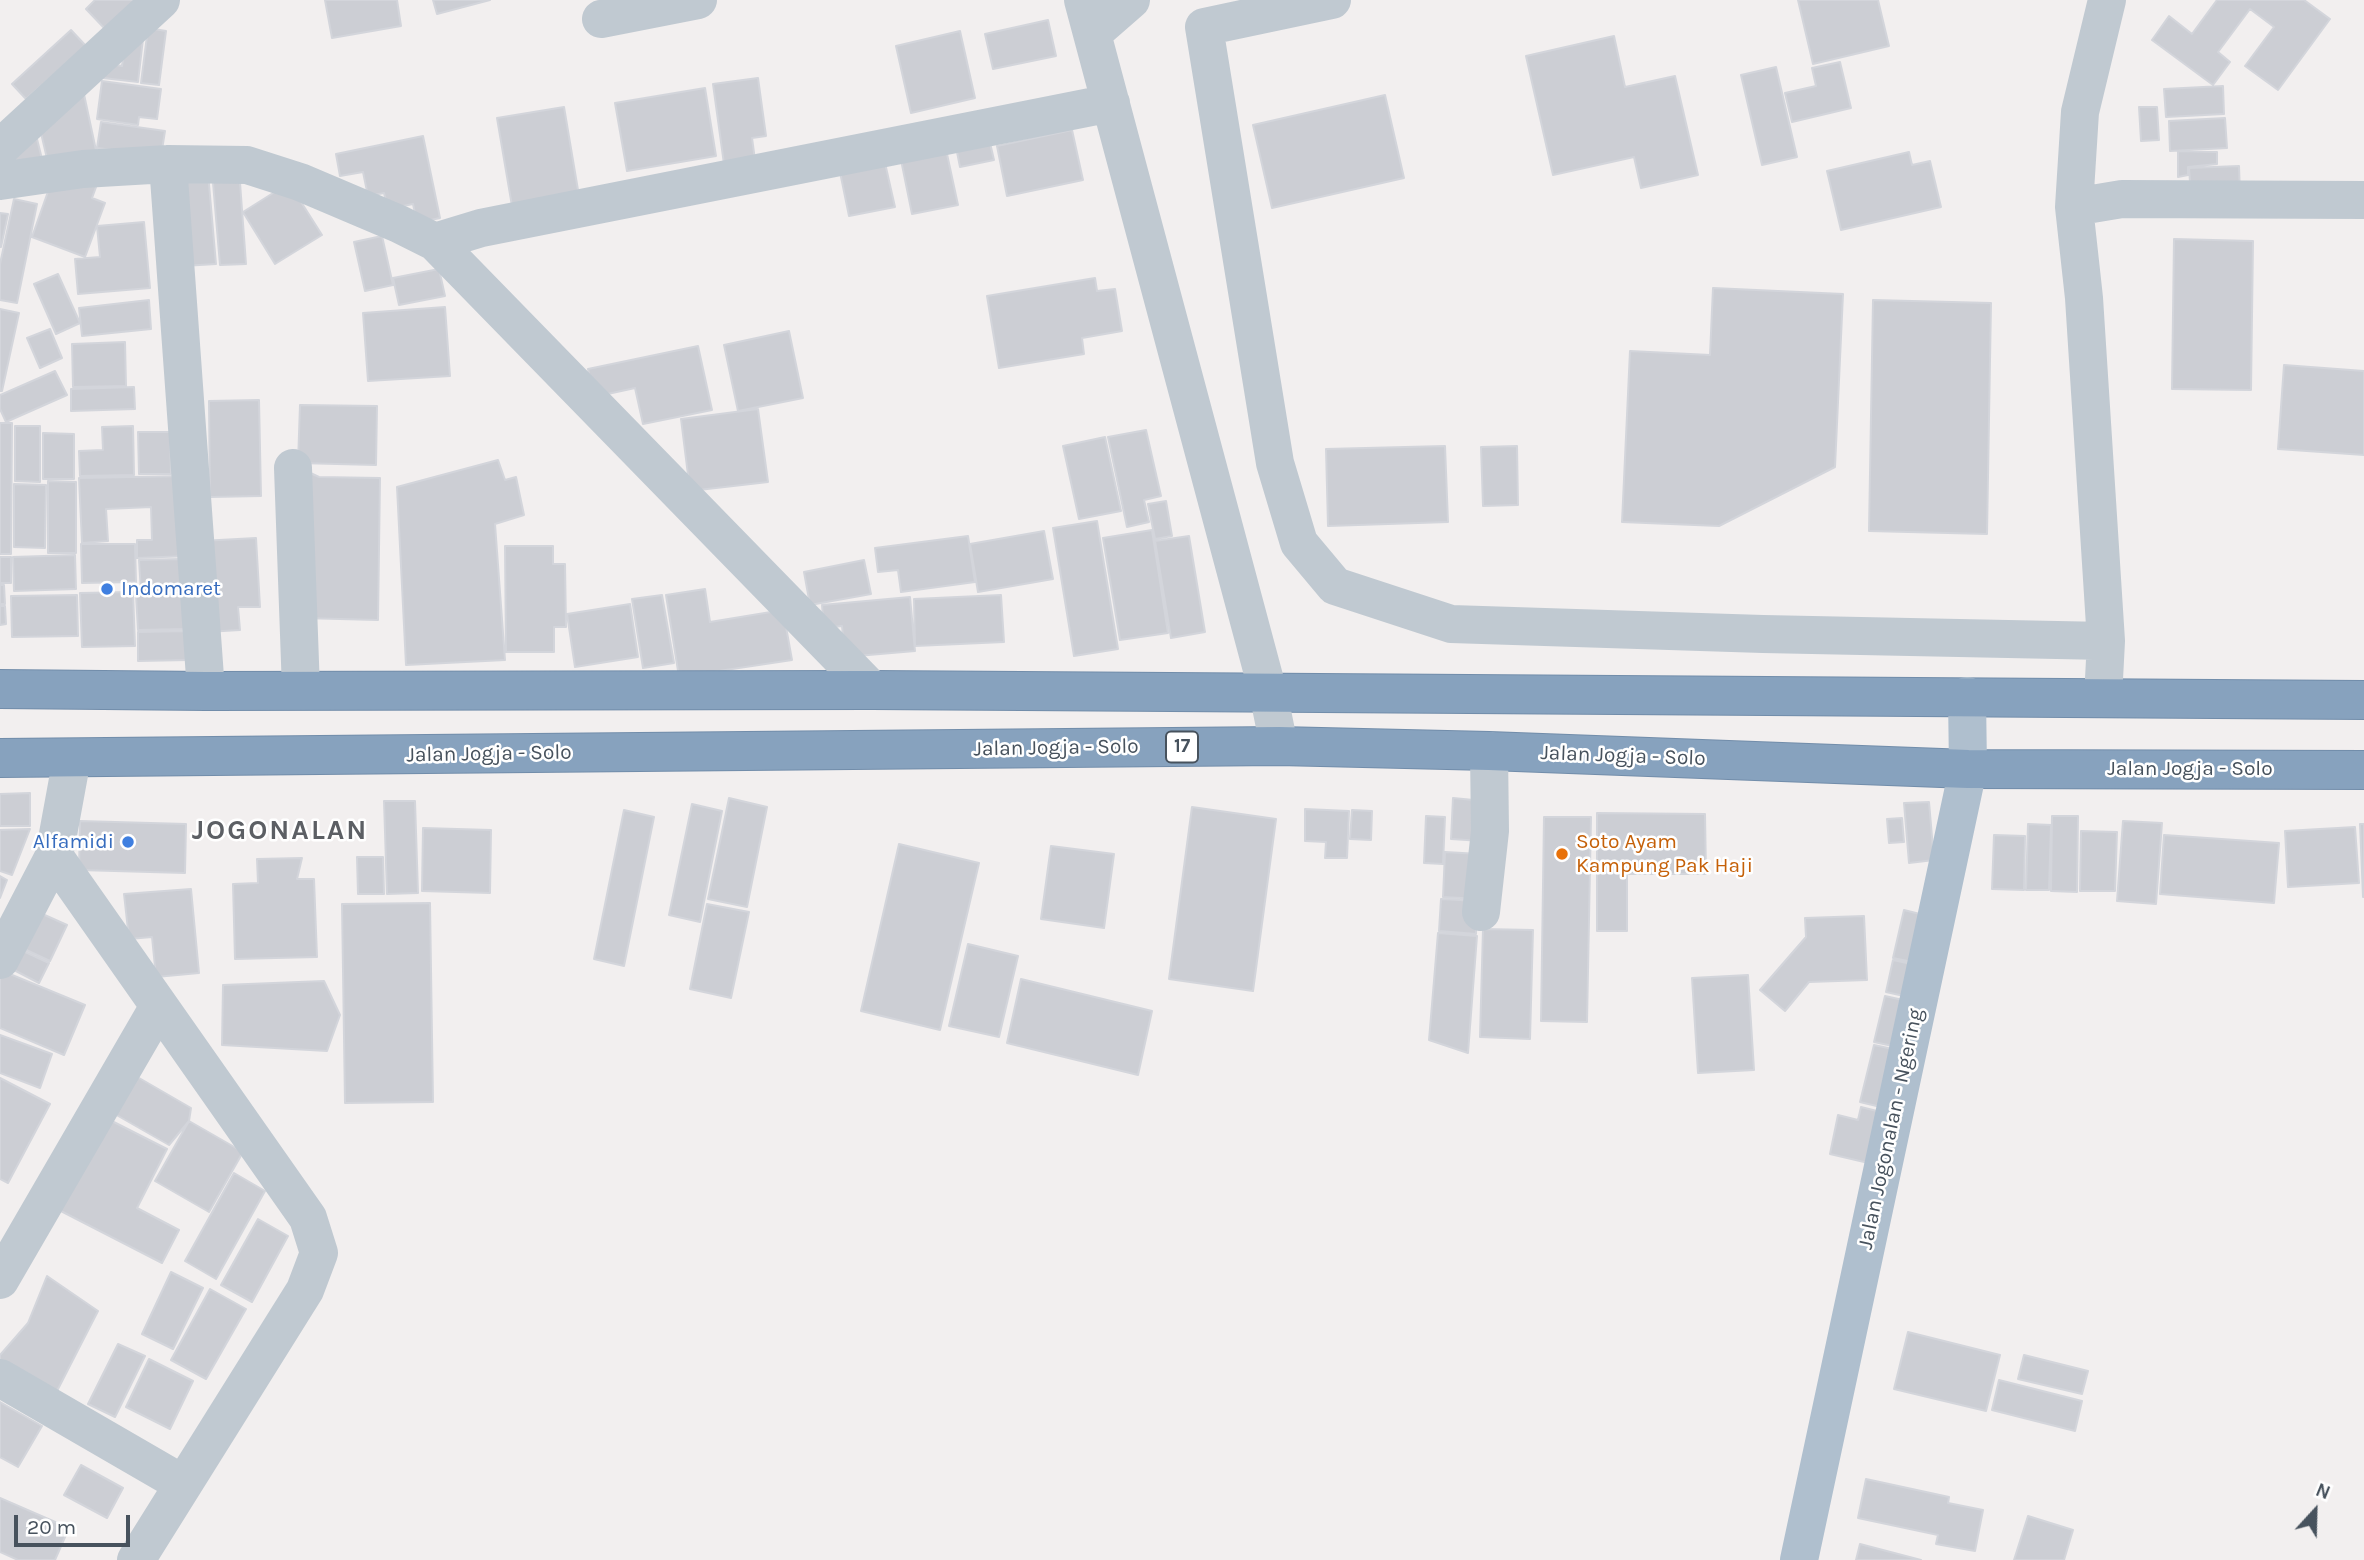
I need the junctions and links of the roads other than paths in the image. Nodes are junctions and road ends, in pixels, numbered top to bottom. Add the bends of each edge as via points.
1 (161, 0) edge
2 (698, 0) edge
3 (1131, 0) edge
4 (1332, 0) edge
5 (2107, 0) edge
6 (1088, 17) edge
7 (601, 19) dead end
8 (1111, 103) junction
9 (0, 148) edge
10 (168, 164) junction
11 (0, 181) edge
12 (2364, 200) edge
13 (2074, 207) junction
14 (435, 242) junction
15 (293, 468) dead end
16 (2106, 641) junction
17 (0, 689) edge
18 (301, 690) junction
19 (872, 690) junction
20 (206, 691) junction
21 (1268, 692) junction
22 (1967, 696) junction
23 (2103, 698) junction
24 (2364, 700) edge
25 (1279, 746) junction
26 (1489, 751) junction
27 (0, 758) edge
28 (72, 758) junction
29 (1968, 769) junction
30 (2364, 769) edge
31 (54, 856) junction
32 (1481, 912) dead end
33 (0, 960) edge
34 (159, 1006) junction
35 (0, 1280) edge
36 (0, 1378) edge
37 (184, 1484) junction
38 (136, 1560) edge
39 (1799, 1560) edge

1 - 9 street
2 - 7 street
3 - 6 street
4 - 16 street via 1204,27 1275,463 1298,544 1335,586 1451,624
5 - 13 street via 2080,112
6 - 8 street
8 - 14 street via 481,228
8 - 21 street
10 - 11 street via 83,169
10 - 14 street via 247,165 300,182
10 - 20 street
12 - 13 street via 2122,198
13 - 16 street
14 - 19 street
15 - 18 street
16 - 23 street
17 - 20 highway
18 - 19 highway
18 - 20 highway
19 - 21 highway
21 - 22 highway
21 - 25 street
22 - 23 highway
22 - 29 main road, Jalan Jogonalan - Ngering
23 - 24 highway
25 - 26 highway, Jalan Jogja - Solo / 17
25 - 28 highway, Jalan Jogja - Solo / 17
26 - 29 highway, Jalan Jogja - Solo / 17
26 - 32 street via 1490,831
27 - 28 highway, Jalan Jogja - Solo / 17
28 - 31 street
29 - 30 highway, Jalan Jogja - Solo / 17
29 - 39 main road, Jalan Jogonalan - Ngering
31 - 33 street
31 - 34 street
34 - 35 street
34 - 37 street via 308,1218 319,1253 305,1290
36 - 37 street
37 - 38 street

